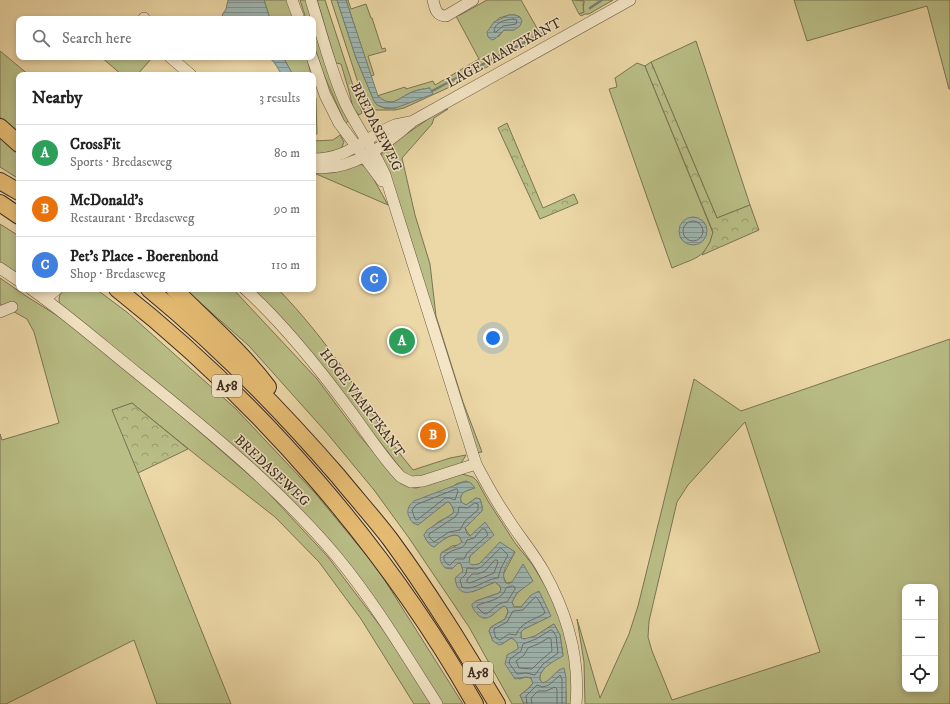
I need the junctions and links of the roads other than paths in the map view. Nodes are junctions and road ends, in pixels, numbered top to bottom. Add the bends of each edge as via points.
1 (292, 0) edge
2 (311, 0) edge
3 (433, 0) edge
4 (473, 0) edge
5 (630, 0) edge
6 (298, 16) edge
7 (174, 60) edge
8 (313, 60) edge
9 (188, 72) edge
10 (413, 121) junction
11 (0, 127) edge
12 (16, 141) edge
13 (366, 141) junction
14 (356, 147) junction
15 (368, 154) junction
16 (316, 159) edge
17 (316, 167) edge
18 (0, 181) edge
19 (16, 190) edge
20 (0, 203) edge
21 (16, 214) edge
22 (0, 268) edge
23 (16, 279) edge
24 (35, 292) edge
25 (53, 292) edge
26 (121, 292) edge
27 (152, 292) edge
28 (177, 292) edge
29 (249, 292) edge
30 (45, 299) junction
31 (12, 307) dead end
32 (0, 312) edge
33 (312, 446) junction
34 (476, 464) junction
35 (438, 704) edge
36 (475, 704) edge
37 (497, 704) edge
38 (576, 704) edge

1 - 6 street
2 - 13 street, BREDASEWEG via 339,88
3 - 4 street via 436,11 442,16
5 - 10 street, LAGE VAARTKANT
7 - 9 street
8 - 14 street, BREDASEWEG via 325,95 342,128
10 - 13 street, LAGE VAARTKANT via 395,126
10 - 15 street, LAGE VAARTKANT
11 - 12 highway
13 - 14 street, LAGE VAARTKANT
13 - 15 street, BREDASEWEG
14 - 15 street, BREDASEWEG
14 - 16 street, LAGE VAARTKANT via 334,157
15 - 17 street, LAGE VAARTKANT via 338,166
15 - 34 street, BREDASEWEG via 385,175
18 - 19 highway
20 - 21 highway
22 - 23 street
24 - 30 street, BREDASEWEG
25 - 30 street
26 - 36 highway, A58 via 166,329 233,392 318,483 406,595
27 - 33 highway, A58 via 225,356
28 - 33 highway, A58 via 258,374
29 - 34 street, HOGE VAARTKANT via 312,362 401,477 411,482 430,480
30 - 35 street, BREDASEWEG via 168,398 298,514 337,558 381,617
31 - 32 street
33 - 37 highway, A58 via 389,538 460,642
34 - 38 street, BREDASEWEG via 504,514 540,566 554,592 571,637 577,666

